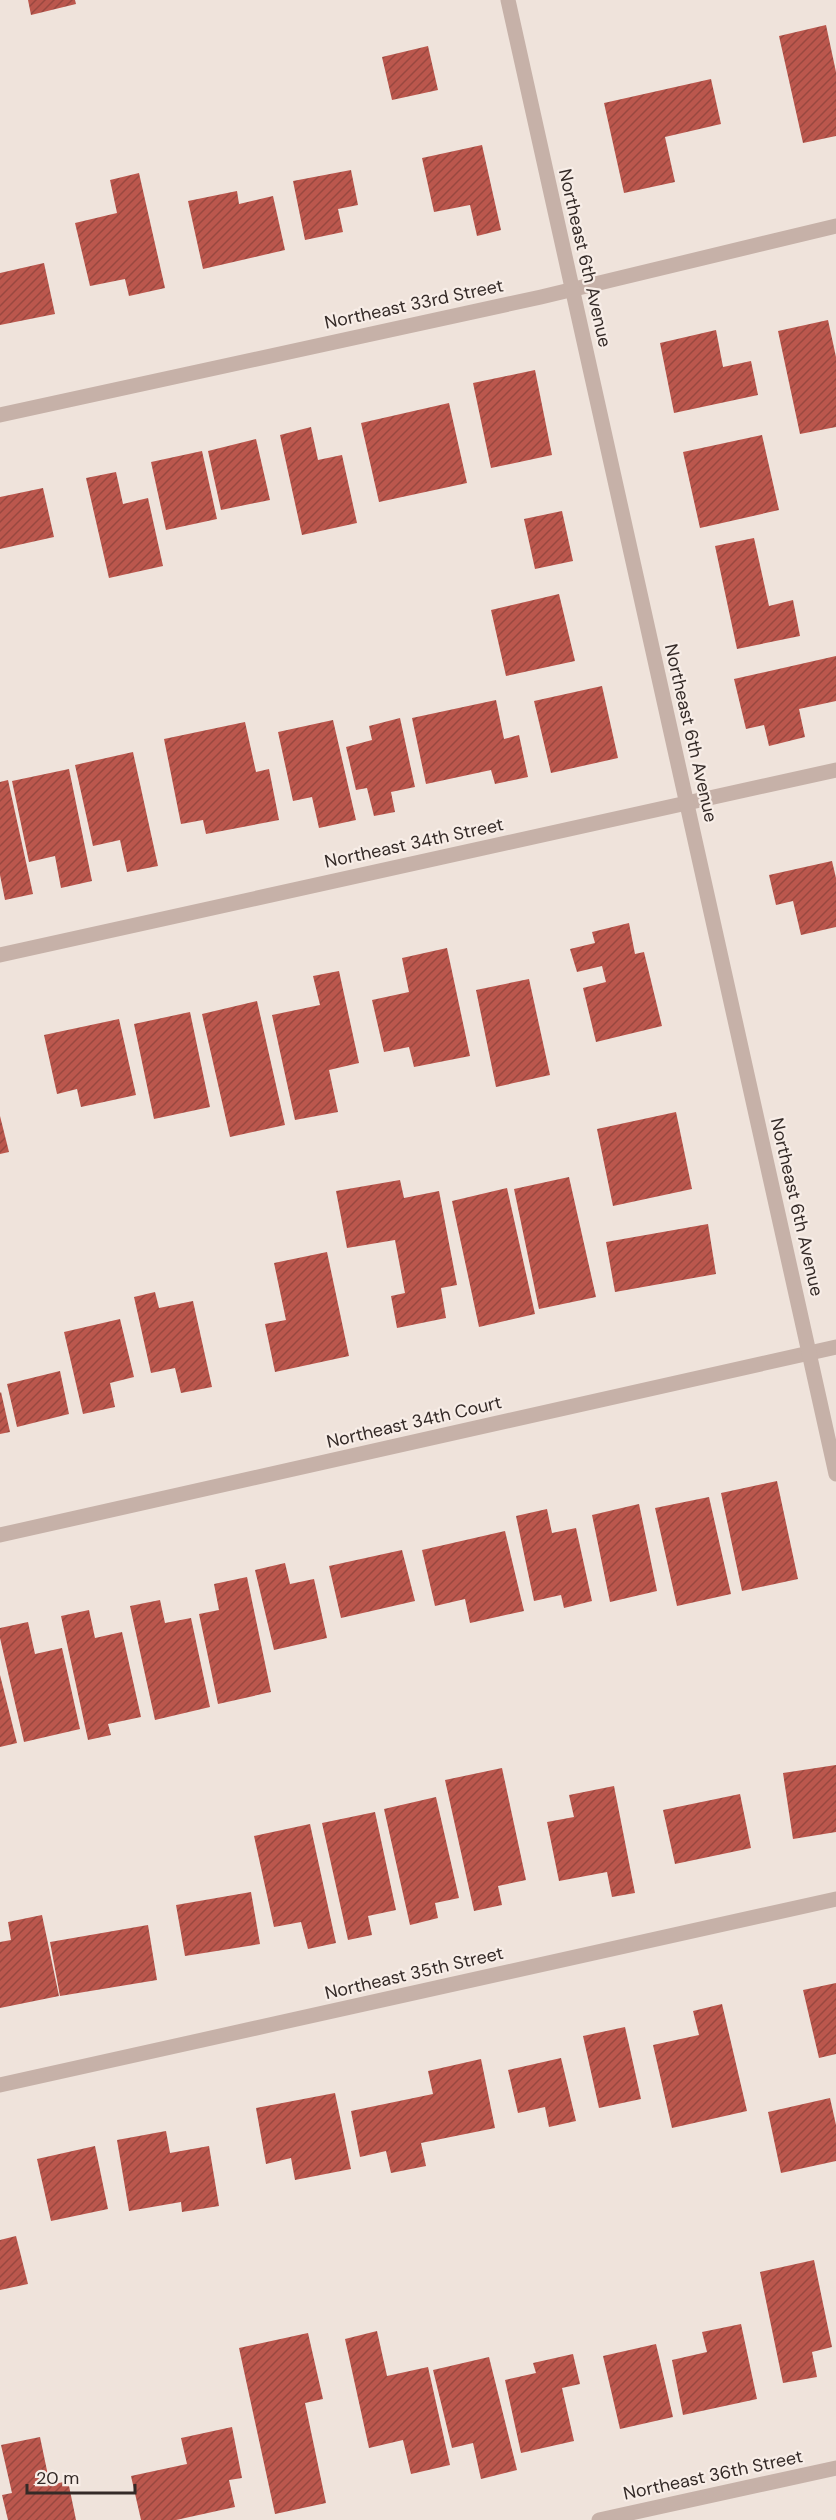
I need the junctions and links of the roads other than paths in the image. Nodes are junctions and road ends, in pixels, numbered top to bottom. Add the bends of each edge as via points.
1 (508, 0) edge
2 (836, 226) edge
3 (572, 289) junction
4 (0, 415) edge
5 (836, 770) edge
6 (687, 803) junction
7 (0, 955) edge
8 (836, 1347) edge
9 (809, 1354) junction
10 (836, 1474) edge
11 (0, 1535) edge
12 (836, 1899) edge
13 (0, 2085) edge
14 (836, 2468) edge
15 (599, 2520) edge

1 - 3 street, Northeast 6th Avenue
2 - 3 street, Northeast 33rd Street
3 - 4 street, Northeast 33rd Street
3 - 6 street, Northeast 6th Avenue
5 - 6 street, Northeast 34th Street
6 - 7 street, Northeast 34th Street
6 - 9 street, Northeast 6th Avenue
8 - 9 street, Northeast 34th Court
9 - 10 street, Northeast 6th Avenue
9 - 11 street, Northeast 34th Court
12 - 13 street, Northeast 35th Street
14 - 15 street, Northeast 36th Street

